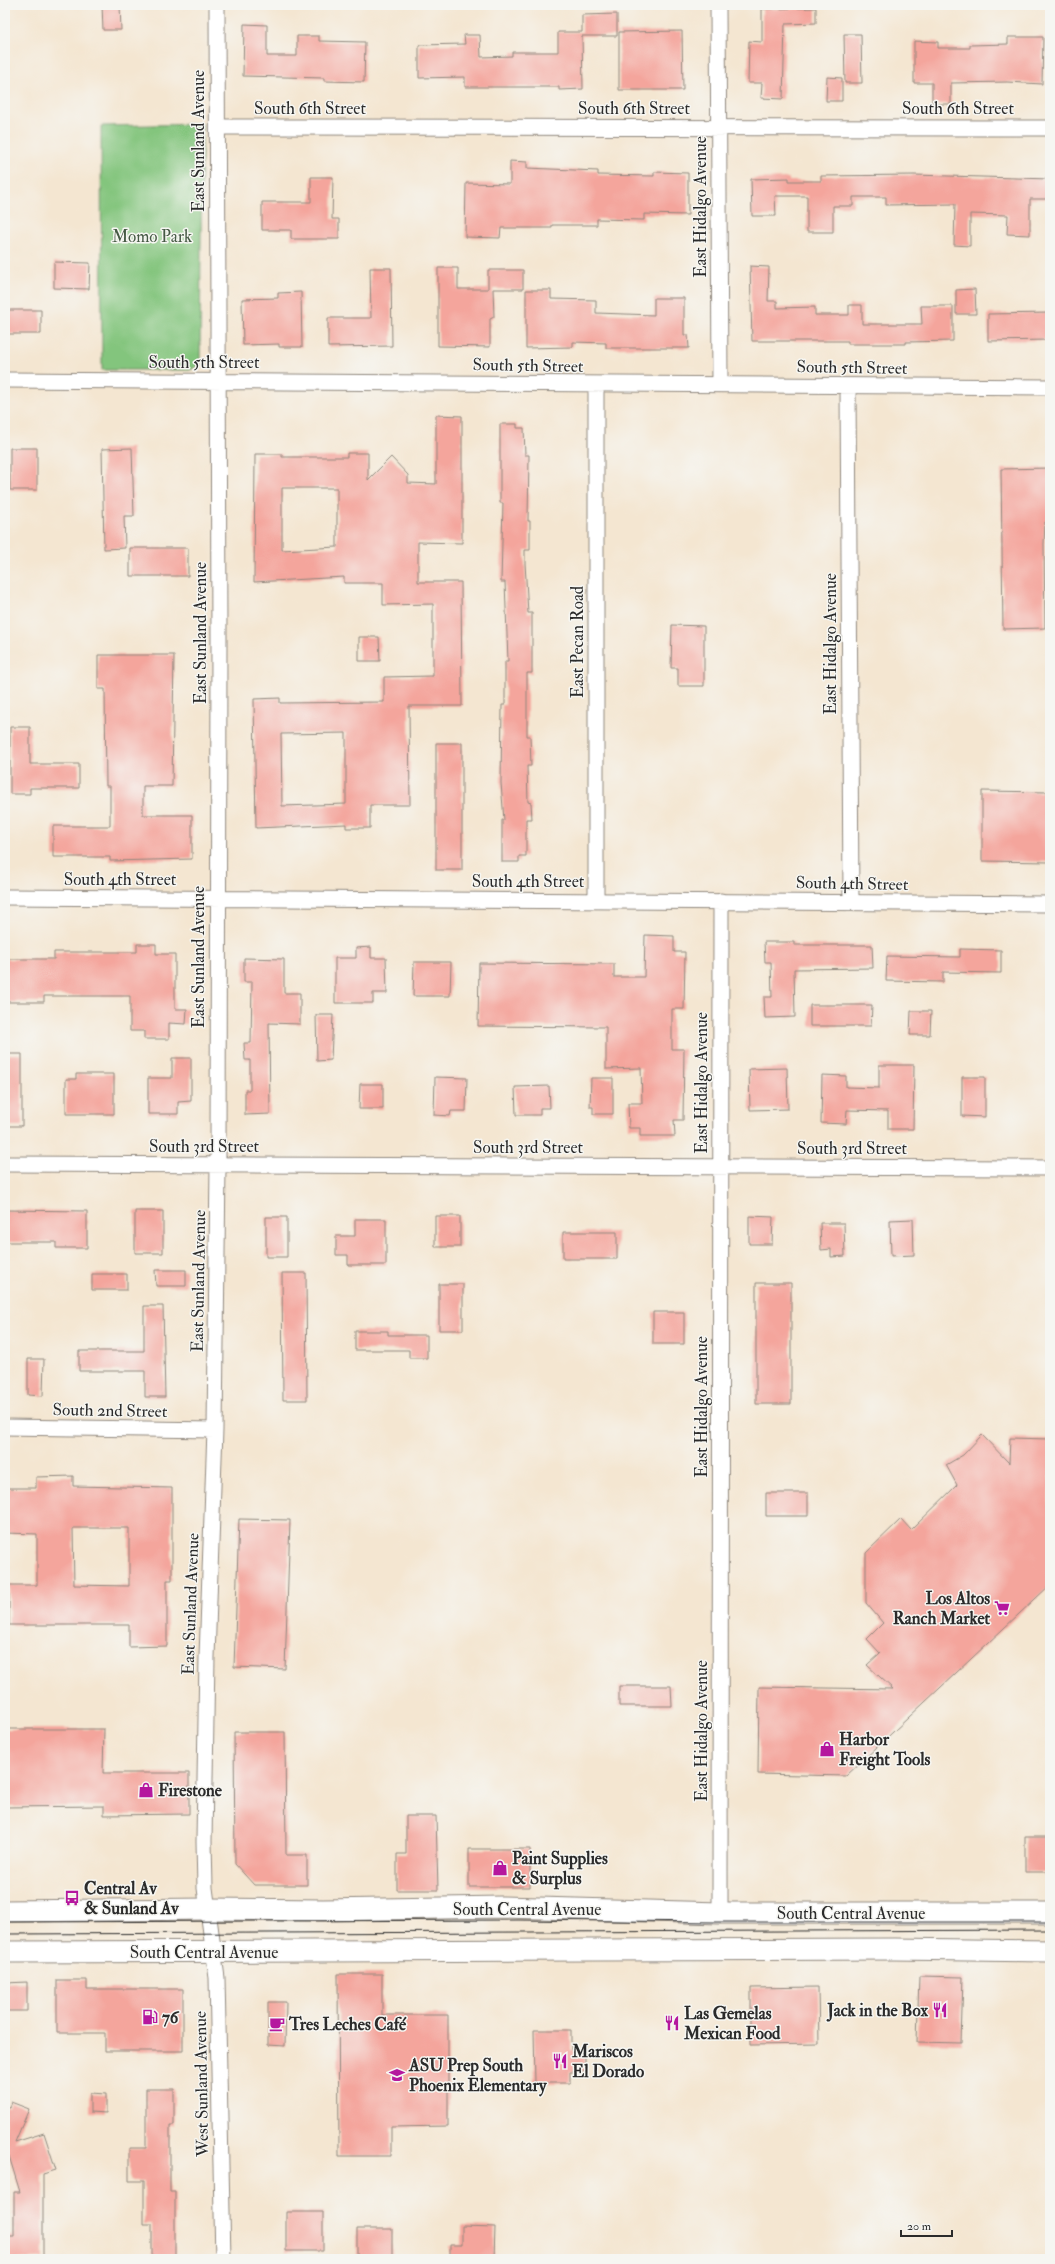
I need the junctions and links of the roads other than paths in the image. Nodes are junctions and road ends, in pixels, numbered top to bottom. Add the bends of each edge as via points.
1 (217, 5) edge
2 (718, 5) edge
3 (218, 127) junction
4 (718, 127) junction
5 (1050, 128) edge
6 (5, 380) edge
7 (217, 381) junction
8 (720, 384) junction
9 (596, 385) junction
10 (848, 386) junction
11 (1050, 387) edge
12 (5, 898) edge
13 (217, 899) junction
14 (596, 900) junction
15 (721, 901) junction
16 (851, 902) junction
17 (1050, 904) edge
18 (5, 1164) edge
19 (218, 1165) junction
20 (720, 1167) junction
21 (1050, 1168) edge
22 (5, 1427) edge
23 (215, 1430) junction
24 (209, 1909) junction
25 (5, 1911) edge
26 (720, 1913) junction
27 (1050, 1913) edge
28 (1050, 1951) edge
29 (5, 1952) edge
30 (214, 1952) junction
31 (223, 2259) edge

1 - 3 street, East Sunland Avenue
2 - 4 street, East Hidalgo Avenue
3 - 4 street, South 6th Street
3 - 7 street, East Sunland Avenue
4 - 5 street, South 6th Street
4 - 8 street, East Hidalgo Avenue
6 - 7 street, South 5th Street
7 - 9 street, South 5th Street
7 - 13 street, East Sunland Avenue
8 - 9 street, South 5th Street
8 - 10 street, South 5th Street
9 - 14 street, East Pecan Road
10 - 11 street, South 5th Street
10 - 16 street, East Hidalgo Avenue
12 - 13 street, South 4th Street
13 - 14 street, South 4th Street
13 - 19 street, East Sunland Avenue
14 - 15 street, South 4th Street
15 - 16 street, South 4th Street
15 - 20 street, East Hidalgo Avenue
16 - 17 street, South 4th Street
18 - 19 street, South 3rd Street
19 - 20 street, South 3rd Street
19 - 23 street, East Sunland Avenue
20 - 21 street, South 3rd Street
20 - 26 street, East Hidalgo Avenue
22 - 23 street, South 2nd Street
23 - 24 street, East Sunland Avenue via 207,1649 204,1840 205,1888
24 - 25 main road, South Central Avenue
24 - 26 main road, South Central Avenue via 502,1907
24 - 30 street, West Sunland Avenue
26 - 27 main road, South Central Avenue
28 - 30 main road, South Central Avenue via 895,1949
29 - 30 main road, South Central Avenue
30 - 31 street, West Sunland Avenue via 217,1978

